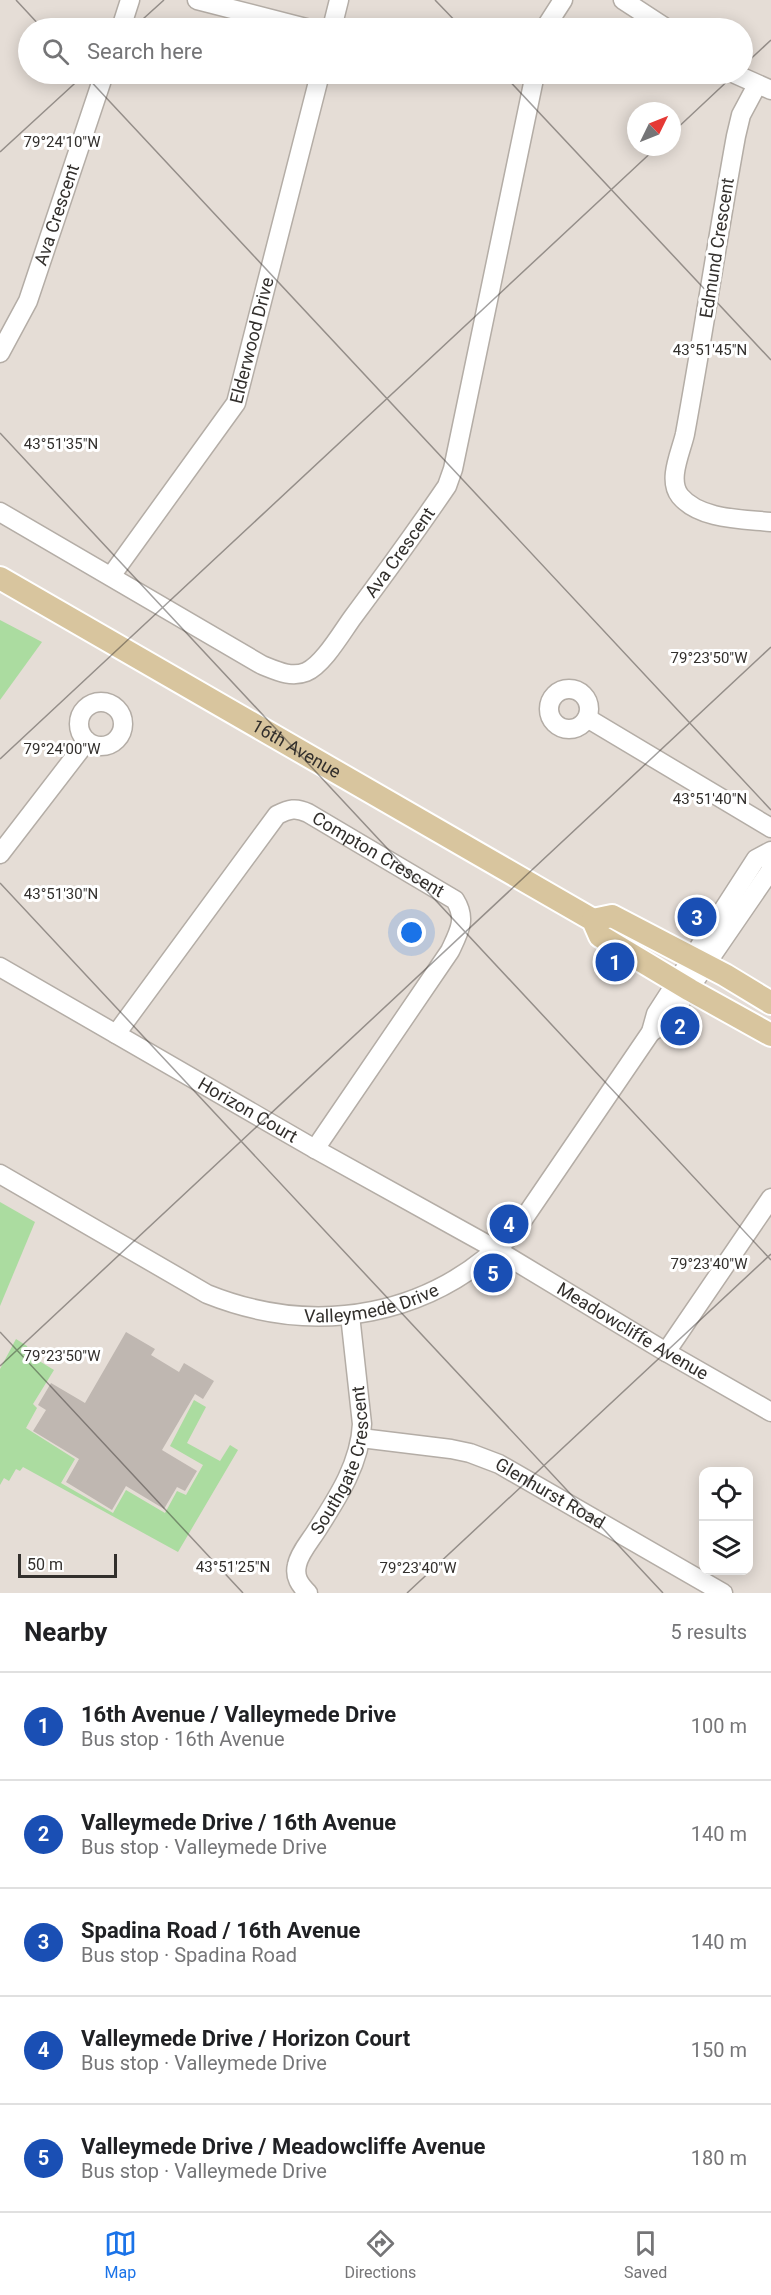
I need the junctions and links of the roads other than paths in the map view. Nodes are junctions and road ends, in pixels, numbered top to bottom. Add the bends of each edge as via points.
1 (130, 0) edge
2 (197, 0) edge
3 (339, 0) edge
4 (563, 0) edge
5 (623, 0) edge
6 (124, 18) edge
7 (267, 18) edge
8 (334, 18) edge
9 (551, 18) edge
10 (651, 18) edge
11 (102, 84) edge
12 (317, 84) edge
13 (533, 84) edge
14 (764, 87) edge
15 (0, 353) edge
16 (0, 512) edge
17 (771, 522) edge
18 (111, 576) junction
19 (0, 578) edge
20 (587, 718) dead end
21 (87, 741) dead end
22 (771, 828) edge
23 (771, 851) edge
24 (0, 854) edge
25 (771, 866) edge
26 (593, 920) junction
27 (699, 962) junction
28 (0, 967) edge
29 (684, 986) junction
30 (771, 1003) edge
31 (116, 1034) junction
32 (771, 1035) edge
33 (315, 1149) junction
34 (0, 1174) edge
35 (771, 1198) edge
36 (497, 1250) junction
37 (350, 1315) junction
38 (666, 1352) junction
39 (771, 1412) edge
40 (361, 1438) junction
41 (308, 1593) edge
42 (723, 1593) edge

1 - 6 street
2 - 7 street
3 - 8 street
4 - 9 street
5 - 10 street
11 - 15 street, Ava Crescent via 28,301
12 - 18 street, Elderwood Drive via 236,403
13 - 18 street, Ava Crescent via 447,486 322,659 309,671 296,675 280,673
14 - 17 street, Edmund Crescent via 741,115 736,136 675,484 680,496 696,508 715,515
16 - 18 street, Ava Crescent
19 - 26 main road, 16th Avenue
20 - 22 street
21 - 24 street
23 - 27 street via 756,860
25 - 27 street
26 - 27 main road, 16th Avenue via 612,916
26 - 29 main road, 16th Avenue via 600,936
27 - 29 street, Valleymede Drive
27 - 30 main road, 16th Avenue
28 - 31 street, Horizon Court
29 - 32 main road, 16th Avenue
29 - 36 street, Valleymede Drive via 665,1024 651,1032 516,1230
31 - 33 street, Horizon Court
31 - 33 street, Compton Crescent via 277,815 298,809 308,813 455,900 462,910 462,926 450,951
33 - 36 street, Horizon Court
34 - 37 street, Valleymede Drive via 228,1302 306,1317
35 - 38 street
36 - 37 street, Valleymede Drive via 473,1269 404,1304
36 - 38 street, Meadowcliffe Avenue
37 - 40 street, Southgate Crescent
38 - 39 street, Meadowcliffe Avenue
40 - 41 street, Southgate Crescent via 345,1481 297,1563 298,1583
40 - 42 street, Glenhurst Road via 451,1449 499,1464

